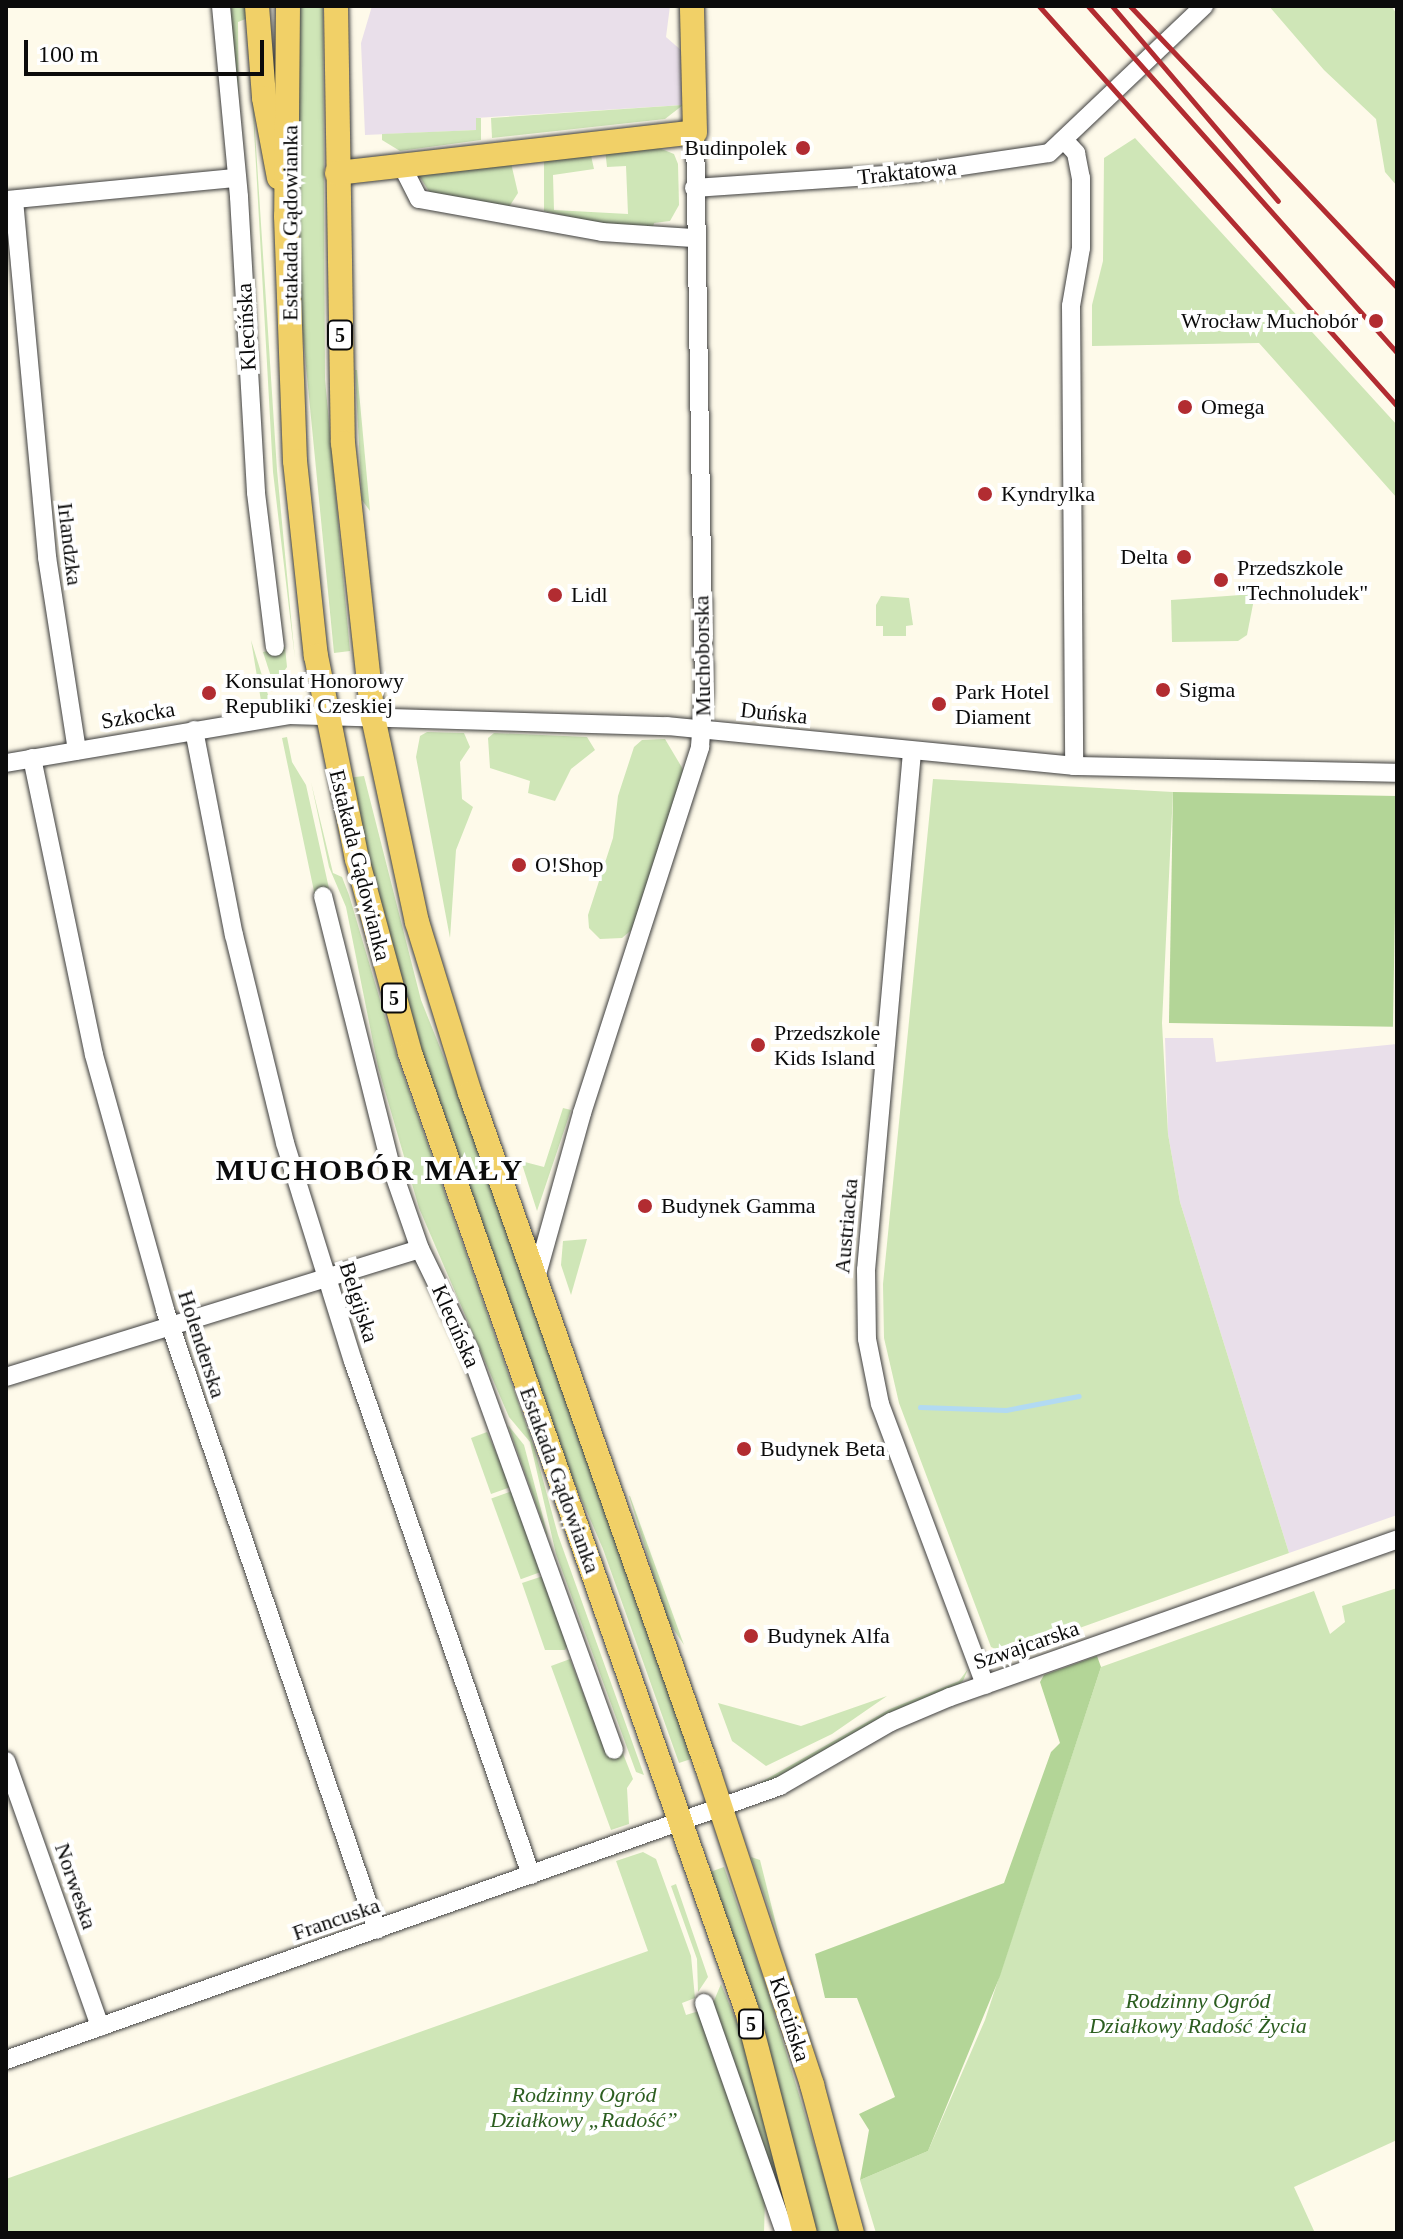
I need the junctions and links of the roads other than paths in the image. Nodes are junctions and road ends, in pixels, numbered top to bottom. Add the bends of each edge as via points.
1 (221, 6) edge
2 (257, 6) edge
3 (288, 6) edge
4 (336, 6) edge
5 (692, 6) edge
6 (1204, 6) edge
7 (695, 132) junction
8 (1064, 140) junction
9 (402, 166) junction
10 (337, 173) junction
11 (236, 178) junction
12 (694, 188) junction
13 (10, 200) edge
14 (286, 216) junction
15 (693, 238) junction
16 (275, 647) dead end
17 (326, 716) junction
18 (373, 717) junction
19 (703, 729) junction
20 (194, 730) junction
21 (77, 751) junction
22 (912, 752) junction
23 (32, 758) junction
24 (6, 763) edge
25 (1074, 766) junction
26 (1397, 773) edge
27 (323, 896) dead end
28 (420, 1249) junction
29 (326, 1279) junction
30 (536, 1281) junction
31 (170, 1327) junction
32 (6, 1377) edge
33 (1397, 1540) edge
34 (985, 1685) junction
35 (614, 1750) dead end
36 (6, 1761) edge
37 (719, 1807) junction
38 (681, 1820) junction
39 (531, 1875) junction
40 (377, 1930) junction
41 (704, 2003) dead end
42 (100, 2027) junction
43 (6, 2060) edge
44 (785, 2233) edge
45 (805, 2233) edge
46 (852, 2233) edge

1 - 11 street, Klecińska
2 - 14 main road via 268,127
3 - 14 main road, Estakada Gądowianka / 5
4 - 10 main road, Estakada Gądowianka / 5
5 - 7 main road, Muchoborska
6 - 8 street, Traktatowa
7 - 9 main road
7 - 12 street, Muchoborska
8 - 12 street, Traktatowa via 1049,153 914,173
8 - 25 street via 1076,153 1081,178 1081,248 1071,306
9 - 10 main road
9 - 15 street via 419,199 587,230
10 - 18 main road, Estakada Gądowianka / 5 via 343,443
11 - 13 street
11 - 16 street, Klecińska via 256,493
12 - 15 street, Muchoborska
13 - 21 street, Irlandzka via 47,557
14 - 17 main road, Estakada Gądowianka / 5 via 298,489
15 - 19 street, Muchoborska
17 - 18 street, Szkocka
17 - 20 street, Szkocka via 283,715
17 - 38 main road, Estakada Gądowianka / 5 via 360,873 410,1053
18 - 19 street, Duńska
18 - 30 main road, Estakada Gądowianka / 5 via 417,922
19 - 22 street, Duńska
19 - 30 street, Muchoborska via 695,768 546,1229
20 - 21 street, Szkocka
20 - 29 street, Belgijska via 264,1067
21 - 23 street, Szkocka
22 - 25 street, Duńska
22 - 34 street, Austriacka via 866,1270 867,1339 880,1404
23 - 24 street, Szkocka
23 - 31 street, Holenderska via 94,1055
25 - 26 street, Duńska
27 - 28 street, Klecińska via 374,1106
28 - 29 street
28 - 35 street, Klecińska via 470,1352
29 - 31 street
29 - 39 street, Belgijska
30 - 37 main road, Estakada Gądowianka / 5
31 - 32 street
31 - 40 street, Holenderska
33 - 34 street, Szwajcarska
34 - 37 street, Szwajcarska via 891,1722 805,1775
36 - 42 street, Norweska
37 - 38 street, Szwajcarska
37 - 46 main road, Klecińska / 5 via 812,2085
38 - 39 street, Francuska
38 - 45 main road, Klecińska / 5 via 747,2011
39 - 40 street, Francuska
40 - 42 street, Francuska
41 - 44 street
42 - 43 street, Francuska

